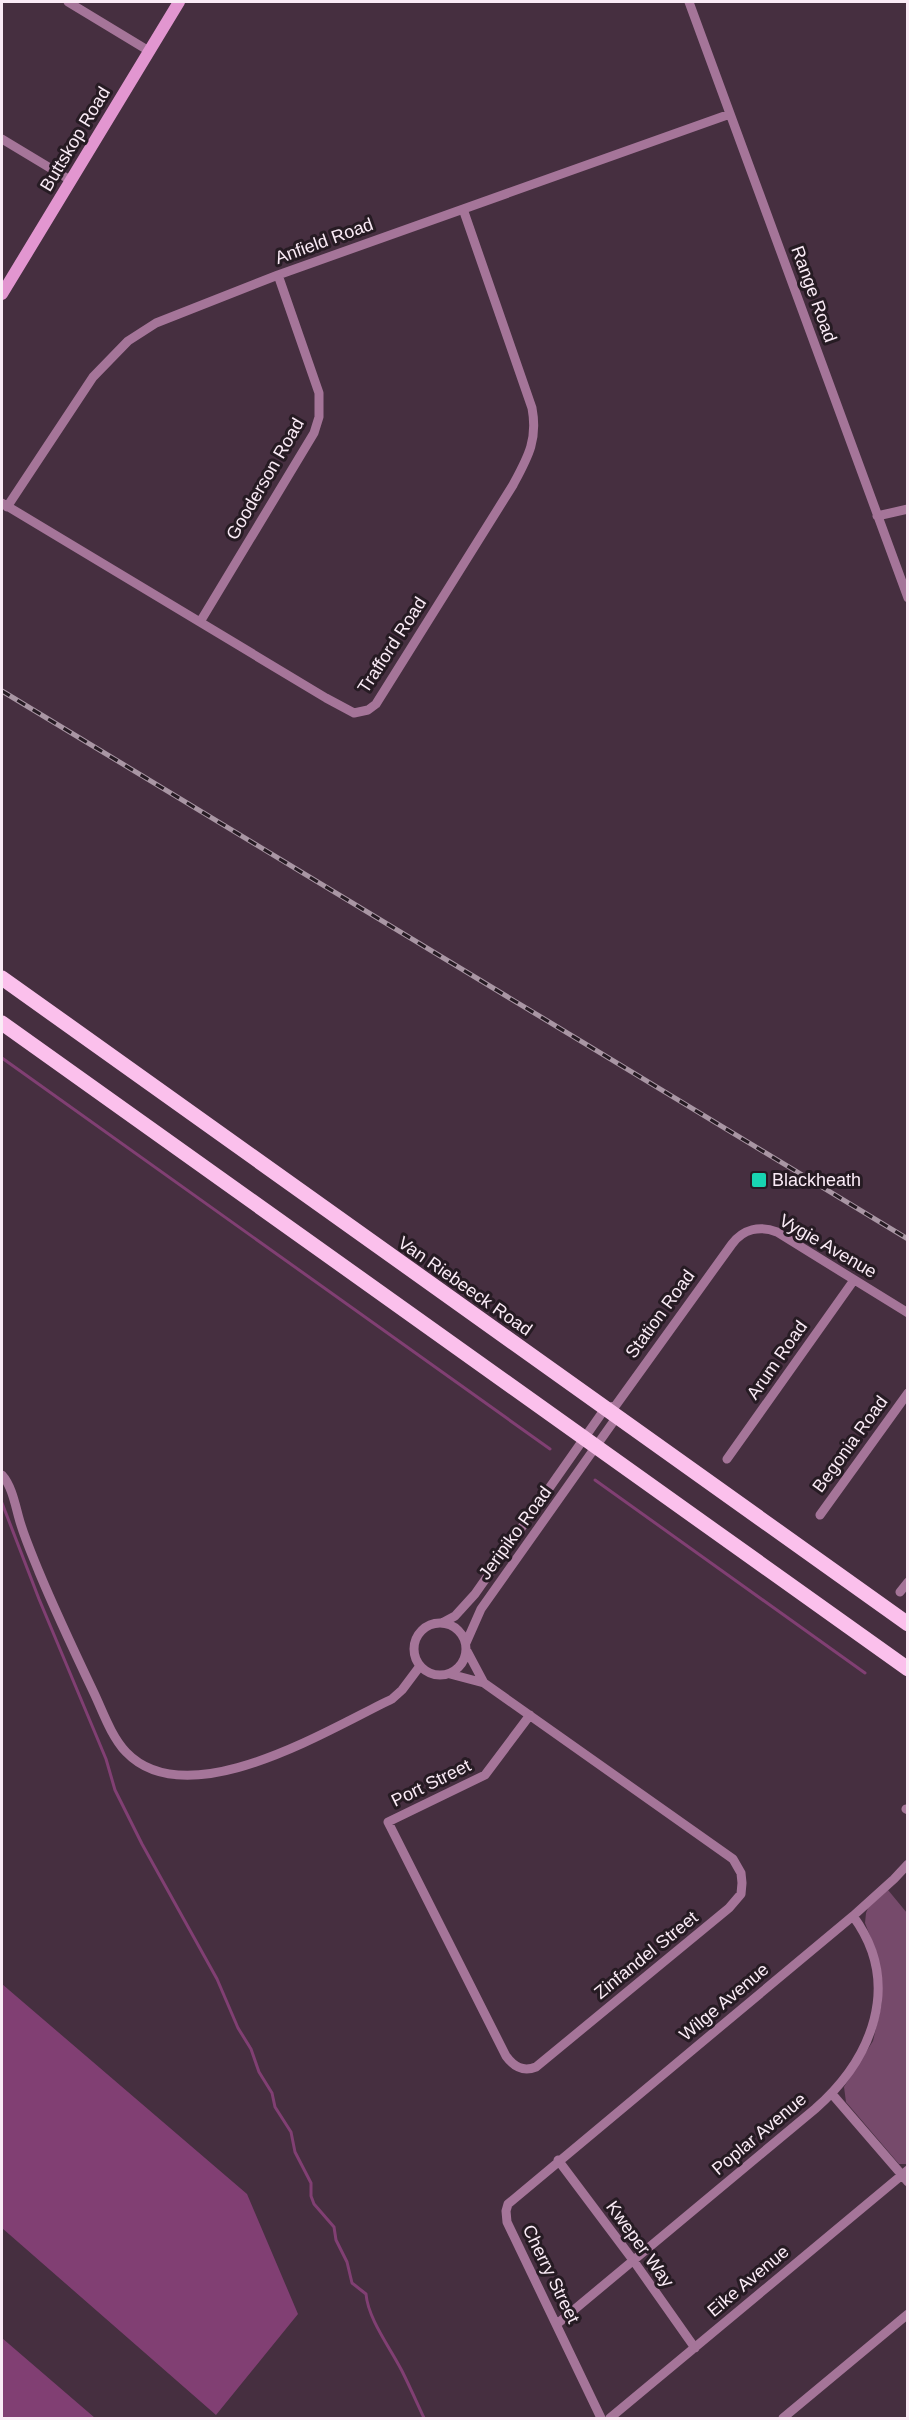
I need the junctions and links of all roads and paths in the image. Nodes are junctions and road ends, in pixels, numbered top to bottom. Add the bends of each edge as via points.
1 (68, 2) edge
2 (179, 2) edge
3 (689, 2) edge
4 (149, 51) junction
5 (730, 114) junction
6 (2, 139) edge
7 (70, 180) junction
8 (463, 209) junction
9 (278, 275) junction
10 (2, 294) edge
11 (4, 505) edge
12 (908, 509) edge
13 (877, 516) junction
14 (908, 598) edge
15 (200, 622) junction
16 (2, 978) edge
17 (2, 1023) edge
18 (732, 1244) joint
19 (854, 1280) junction
20 (908, 1313) edge
21 (908, 1393) edge
22 (612, 1411) junction
23 (591, 1442) junction
24 (727, 1459) dead end
25 (2, 1475) edge
26 (820, 1515) dead end
27 (908, 1582) edge
28 (900, 1592) dead end
29 (442, 1623) junction
30 (908, 1624) edge
31 (466, 1647) junction
32 (420, 1666) junction
33 (908, 1669) edge
34 (450, 1674) junction
35 (484, 1683) junction
36 (530, 1715) junction
37 (388, 1822) joint
38 (908, 1864) edge
39 (853, 1916) junction
40 (832, 2094) junction
41 (558, 2160) junction
42 (905, 2176) edge
43 (633, 2260) junction
44 (908, 2314) edge
45 (557, 2324) junction
46 (694, 2348) junction
47 (600, 2418) edge
48 (610, 2418) edge
49 (783, 2418) edge

1 - 4 street
2 - 4 street, Buttskop Road
3 - 5 street, Range Road
4 - 7 street, Buttskop Road
5 - 8 street, Anfield Road
5 - 13 street, Range Road
6 - 7 street
7 - 10 street, Buttskop Road
8 - 9 street, Anfield Road
8 - 15 street, Trafford Road via 532,408 530,454 376,704 354,713
9 - 11 street, Anfield Road via 173,314 128,341 93,376
9 - 15 street, Gooderson Road via 319,393 319,417 314,433
11 - 15 street, Trafford Road
12 - 13 street
13 - 14 street, Range Road
16 - 22 main road, Van Riebeeck Road
17 - 23 main road
18 - 19 street, Vygie Avenue via 747,1231 771,1230
18 - 22 street, Station Road
19 - 20 street, Vygie Avenue
19 - 24 street, Arum Road
21 - 26 street, Begonia Road
22 - 23 street
22 - 23 street
22 - 30 main road, Van Riebeeck Road
23 - 29 street, Jeripiko Road via 475,1594 455,1616
23 - 31 street, Jeripiko Road via 481,1609
23 - 33 main road
25 - 32 street via 54,1610 106,1720 126,1752 142,1765 161,1772 201,1776 248,1766 392,1699
27 - 28 street
29 - 31 street via 458,1629
29 - 32 street via 426,1627 418,1635 414,1654
31 - 34 street via 462,1665
31 - 35 street, Zinfandel Street
32 - 34 street via 434,1675
34 - 35 street, Zinfandel Street
35 - 36 street, Zinfandel Street
36 - 37 street, Port Street via 485,1775
36 - 37 street, Zinfandel Street via 733,1859 742,1883 741,1894 729,1908 536,2067 524,2070 506,2056
38 - 39 street, Wilge Avenue
39 - 40 street, Poplar Avenue via 870,1944 878,2006 875,2024 862,2052
39 - 41 street, Wilge Avenue
40 - 42 street
40 - 43 street, Poplar Avenue
41 - 43 street, Kweper Way
41 - 45 street, Cherry Street via 508,2204 506,2217
42 - 46 street, Eike Avenue
43 - 45 street, Poplar Avenue
43 - 46 street, Kweper Way
44 - 49 street
45 - 47 street, Cherry Street
46 - 48 street, Eike Avenue

